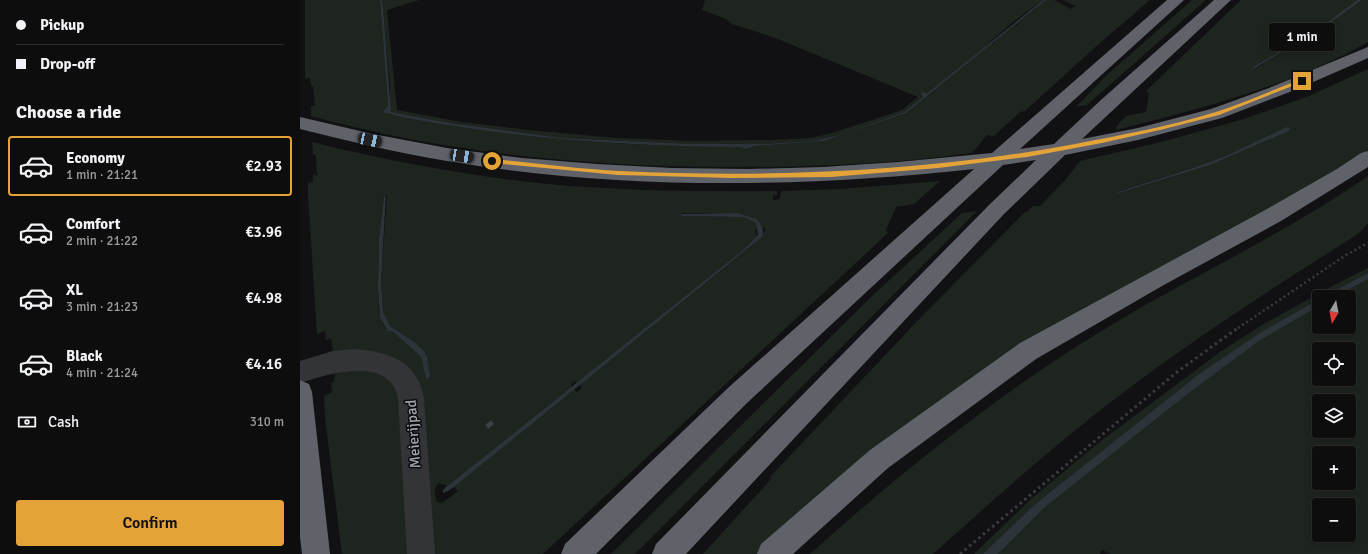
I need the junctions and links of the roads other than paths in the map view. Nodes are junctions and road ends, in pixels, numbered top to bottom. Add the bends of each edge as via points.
1 (1176, 0) edge
2 (1223, 0) edge
3 (1368, 52) edge
4 (300, 123) edge
5 (1368, 158) edge
6 (300, 372) edge
7 (301, 398) edge
8 (316, 554) edge
9 (421, 554) edge
10 (575, 554) edge
11 (666, 554) edge
12 (770, 554) edge

1 - 10 highway via 1048,112 738,395
2 - 11 highway via 1108,103 997,209
3 - 4 highway via 1218,113 1164,127 1027,155 831,175 618,173 508,164 401,146
5 - 12 highway via 1274,215 1028,351 879,459
6 - 9 street, Meierijpad via 333,361 355,359 378,363 394,370 406,382 411,398
7 - 8 highway

